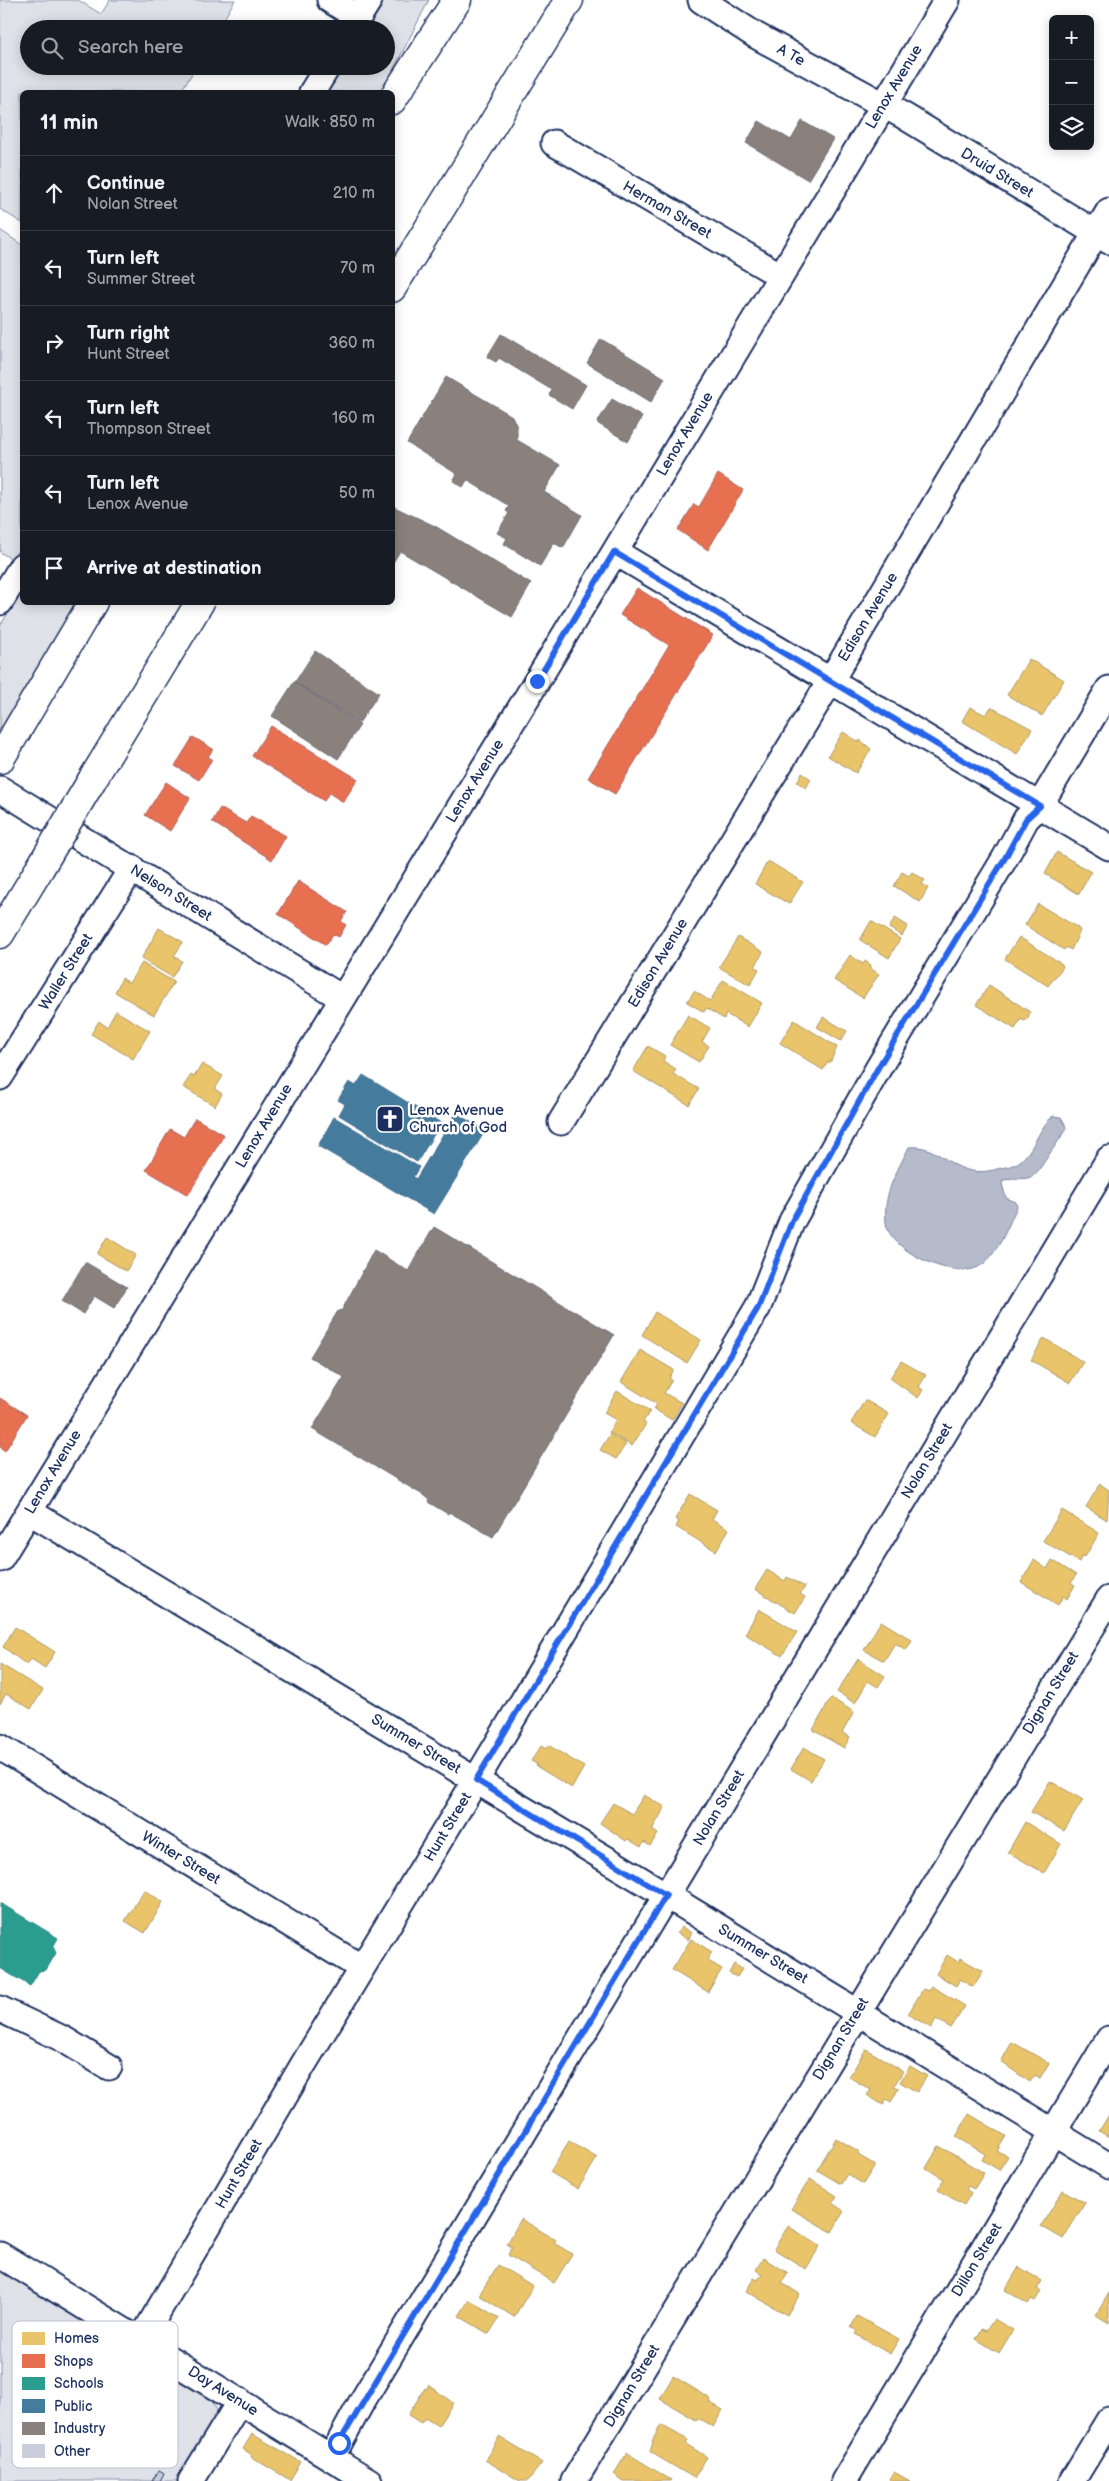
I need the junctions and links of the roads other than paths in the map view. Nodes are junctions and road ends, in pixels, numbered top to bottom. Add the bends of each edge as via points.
1 (330, 0) edge
2 (438, 0) edge
3 (457, 0) edge
4 (570, 0) edge
5 (587, 0) edge
6 (701, 0) edge
7 (947, 0) edge
8 (359, 15) edge
9 (322, 75) edge
10 (313, 90) edge
11 (393, 90) edge
12 (395, 95) edge
13 (884, 106) junction
14 (554, 143) dead end
15 (1109, 211) edge
16 (426, 233) junction
17 (1102, 237) edge
18 (780, 276) junction
19 (395, 283) edge
20 (614, 552) junction
21 (20, 569) edge
22 (0, 602) edge
23 (91, 605) edge
24 (198, 605) edge
25 (831, 680) junction
26 (1109, 689) edge
27 (7, 748) edge
28 (0, 789) edge
29 (1040, 806) junction
30 (1109, 847) edge
31 (132, 868) junction
32 (0, 934) edge
33 (342, 998) junction
34 (0, 1077) edge
35 (561, 1122) dead end
36 (1109, 1159) edge
37 (16, 1520) edge
38 (0, 1559) edge
39 (1109, 1599) edge
40 (0, 1748) edge
41 (476, 1780) junction
42 (666, 1895) junction
43 (362, 1968) junction
44 (0, 2009) edge
45 (857, 2012) junction
46 (1109, 2040) edge
47 (110, 2067) dead end
48 (1054, 2132) junction
49 (1109, 2166) edge
50 (0, 2255) edge
51 (109, 2321) edge
52 (152, 2321) edge
53 (178, 2363) edge
54 (240, 2401) junction
55 (1109, 2420) edge
56 (331, 2458) junction
57 (191, 2481) edge
58 (369, 2481) edge
59 (574, 2481) edge
60 (844, 2481) edge
61 (1072, 2481) edge

1 - 8 street
2 - 11 highway
3 - 12 highway
4 - 16 highway
5 - 16 highway
6 - 13 street, A Te via 755,35
7 - 13 street, Lenox Avenue
9 - 10 street
13 - 17 street, Druid Street
13 - 18 street, Lenox Avenue
14 - 18 street, Herman Street
15 - 17 street, Edison Avenue
16 - 19 highway
17 - 25 street, Edison Avenue
18 - 20 street, Lenox Avenue
20 - 25 street
20 - 33 street, Lenox Avenue
21 - 22 street
23 - 27 highway
24 - 32 highway, bridge
25 - 29 street
25 - 35 street, Edison Avenue
26 - 29 street, Hunt Street
28 - 31 street, Nelson Street
29 - 30 street
29 - 41 street, Hunt Street via 1026,819 879,1066 792,1221 758,1308
31 - 33 street, Nelson Street
31 - 34 street, Waller Street
33 - 37 street, Lenox Avenue
36 - 42 street, Nolan Street
37 - 38 street, Lenox Avenue
37 - 41 street, Summer Street
39 - 45 street, Dignan Street
40 - 43 street, Winter Street
41 - 42 street, Summer Street
41 - 43 street, Hunt Street
42 - 45 street, Summer Street
42 - 56 street, Nolan Street
43 - 52 street, Hunt Street
44 - 47 street via 63,2039
45 - 48 street, Summer Street
45 - 59 street, Dignan Street
46 - 48 street, Dillon Street
48 - 49 street, Summer Street
48 - 60 street, Dillon Street
50 - 51 street, Day Avenue
53 - 54 street, Day Avenue
54 - 56 street, Day Avenue
54 - 57 street
55 - 61 street
56 - 58 street, Day Avenue

